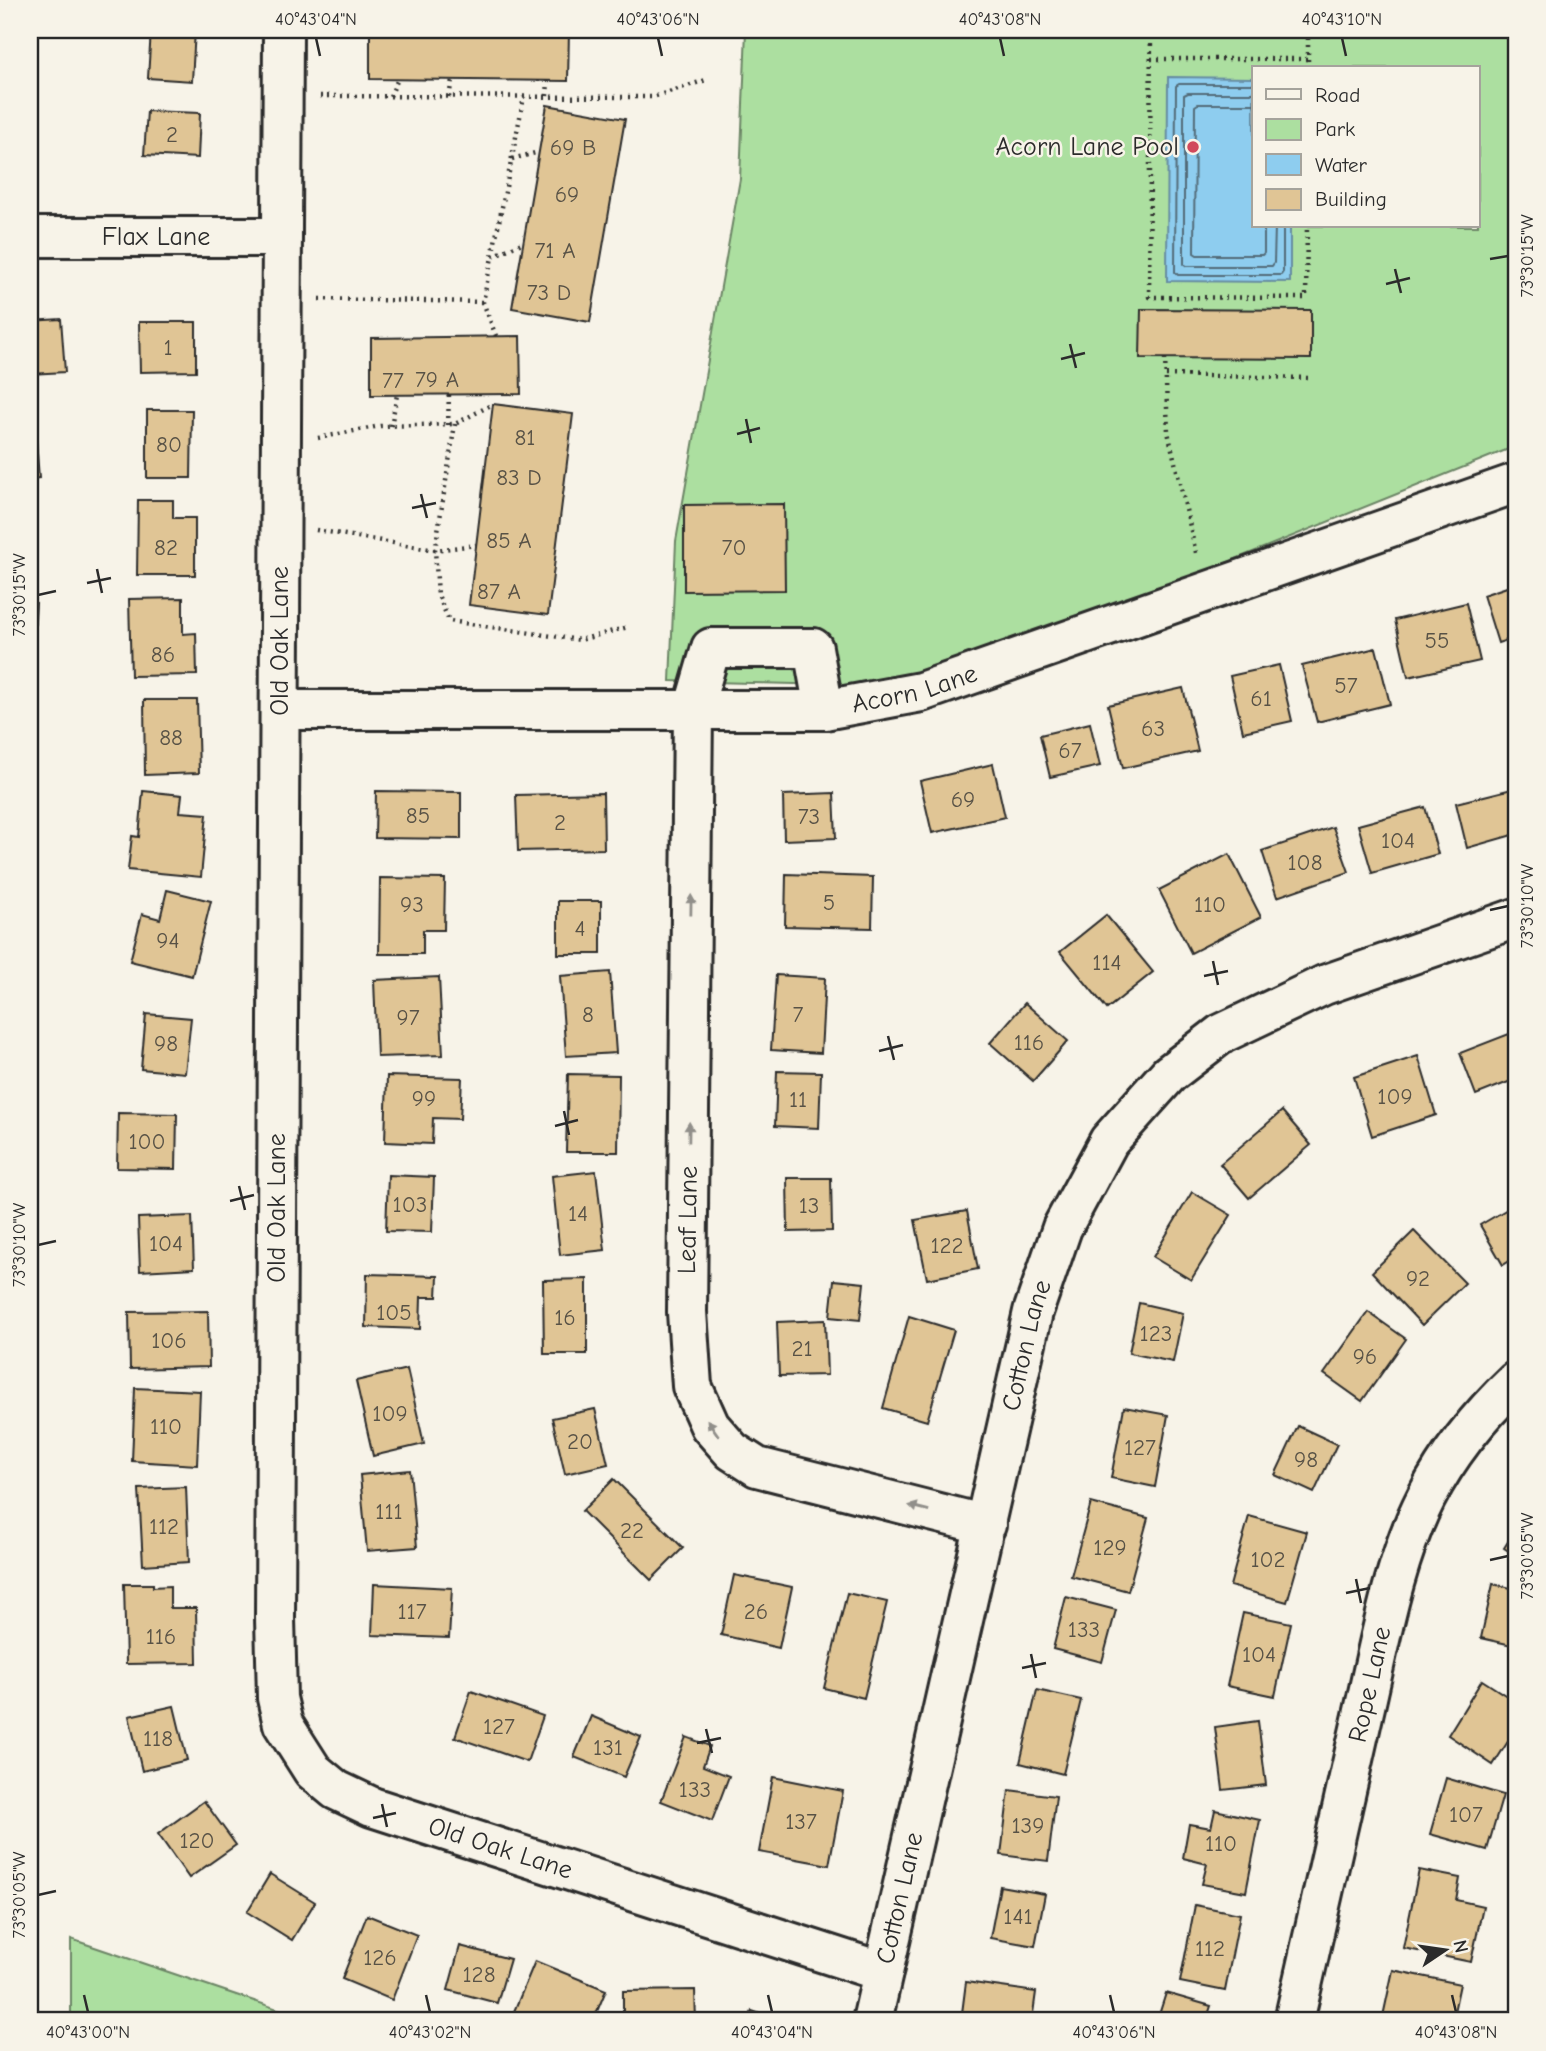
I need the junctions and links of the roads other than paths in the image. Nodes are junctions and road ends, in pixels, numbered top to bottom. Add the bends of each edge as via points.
1 (283, 30) edge
2 (30, 237) edge
3 (282, 237) junction
4 (1516, 483) edge
5 (280, 710) junction
6 (693, 710) junction
7 (824, 710) junction
8 (1516, 918) edge
9 (1516, 1381) edge
10 (986, 1525) junction
11 (883, 1972) junction
12 (872, 2021) edge
13 (1294, 2021) edge

1 - 3 street, Old Oak Lane
2 - 3 street, Flax Lane
3 - 5 street, Old Oak Lane
4 - 7 street, Acorn Lane via 920,691
5 - 6 street, Acorn Lane
5 - 11 street, Old Oak Lane via 275,1618 282,1724 313,1771 336,1790 372,1807
6 - 7 street, Acorn Lane
6 - 7 street, Leaf Lane via 711,648 813,648
10 -> 6 street, Leaf Lane via 757,1467 732,1451 710,1426 692,1386 687,1312
8 - 10 street, Cotton Lane via 1324,985 1221,1034 1169,1074 1109,1142 1062,1228 1033,1312
9 - 13 street, Rope Lane via 1455,1448 1408,1538 1382,1632
10 - 11 street, Cotton Lane
11 - 12 street, Cotton Lane

